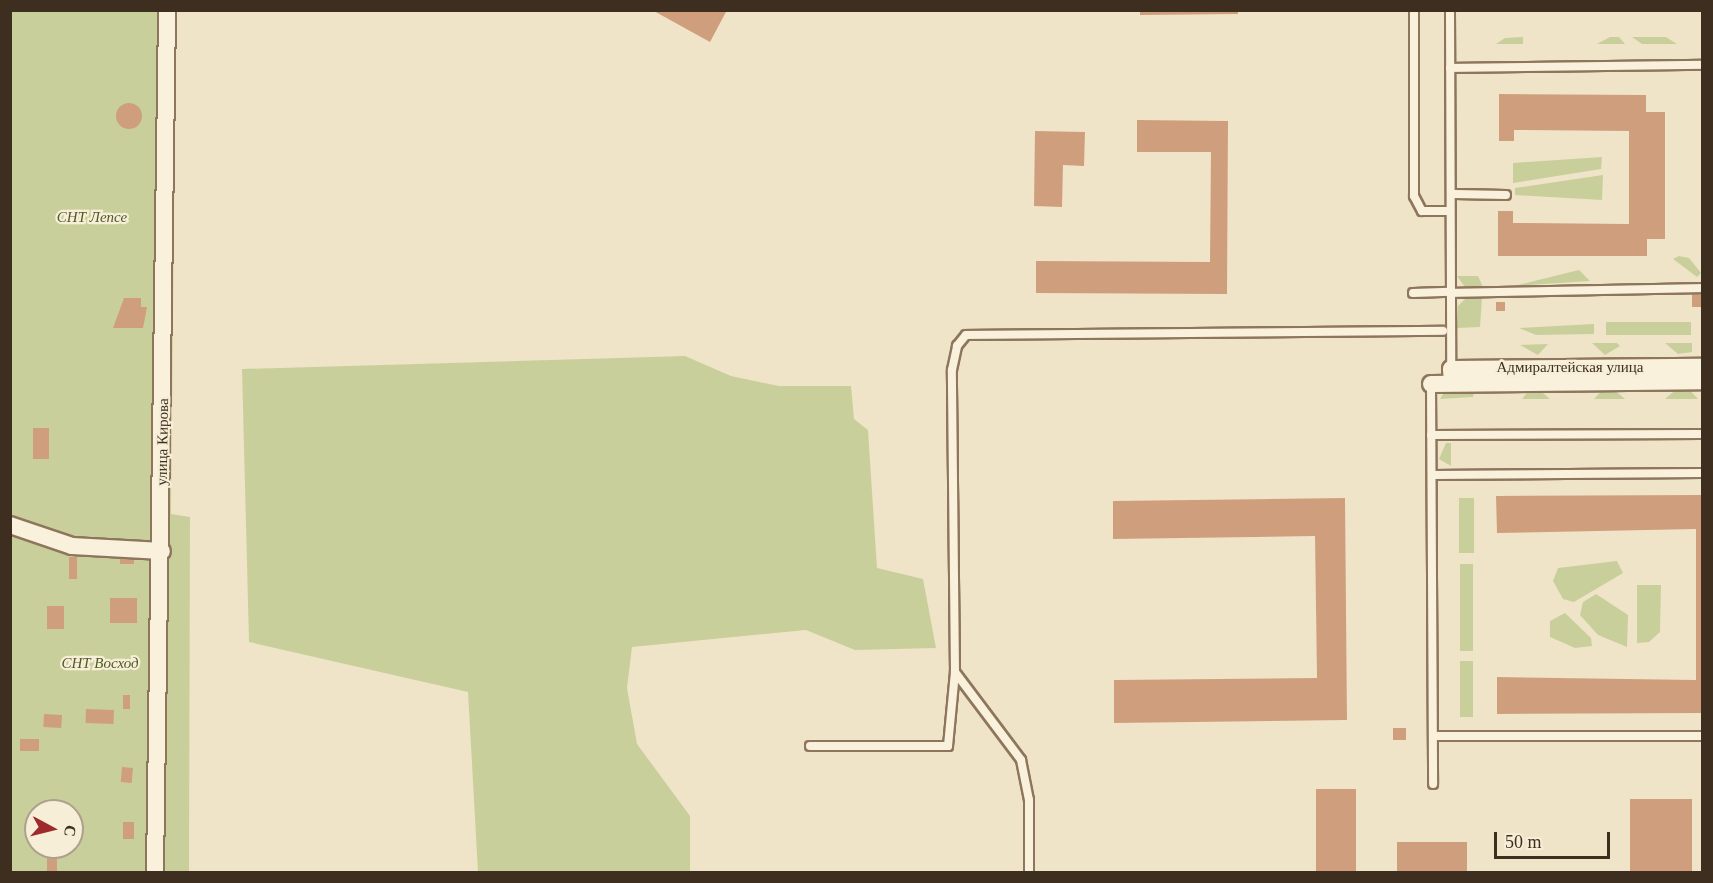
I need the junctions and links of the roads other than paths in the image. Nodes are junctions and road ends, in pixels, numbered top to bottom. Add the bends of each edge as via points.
1 (167, 10) edge
2 (1414, 10) edge
3 (1450, 10) edge
4 (1702, 65) edge
5 (1450, 68) junction
6 (1455, 194) dead end
7 (1506, 195) dead end
8 (1449, 211) junction
9 (1702, 288) edge
10 (1413, 293) dead end
11 (1450, 293) junction
12 (1443, 331) dead end
13 (1702, 367) edge
14 (1452, 376) junction
15 (1702, 381) edge
16 (1431, 384) joint
17 (1702, 434) edge
18 (1431, 435) junction
19 (1702, 473) edge
20 (1432, 475) junction
21 (10, 525) edge
22 (162, 551) junction
23 (955, 672) junction
24 (1433, 736) junction
25 (1702, 736) edge
26 (810, 746) dead end
27 (1433, 784) dead end
28 (155, 873) edge
29 (1029, 873) edge

1 - 22 street, улица Кирова
2 - 8 lane via 1414,196 1422,211
3 - 5 lane
4 - 5 lane
5 - 8 lane
6 - 7 lane
8 - 11 lane
9 - 11 lane
10 - 11 lane
11 - 14 lane
12 - 23 lane via 966,335 957,346 952,370
13 - 14 street, Адмиралтейская улица
14 - 15 street, Адмиралтейская улица
14 - 16 street, Адмиралтейская улица
16 - 18 lane
17 - 18 lane
18 - 20 lane
19 - 20 lane
20 - 24 lane
21 - 22 street via 72,546
22 - 28 street, улица Кирова
23 - 26 lane via 948,746
23 - 29 lane via 1021,760 1029,800
24 - 25 lane
24 - 27 lane

